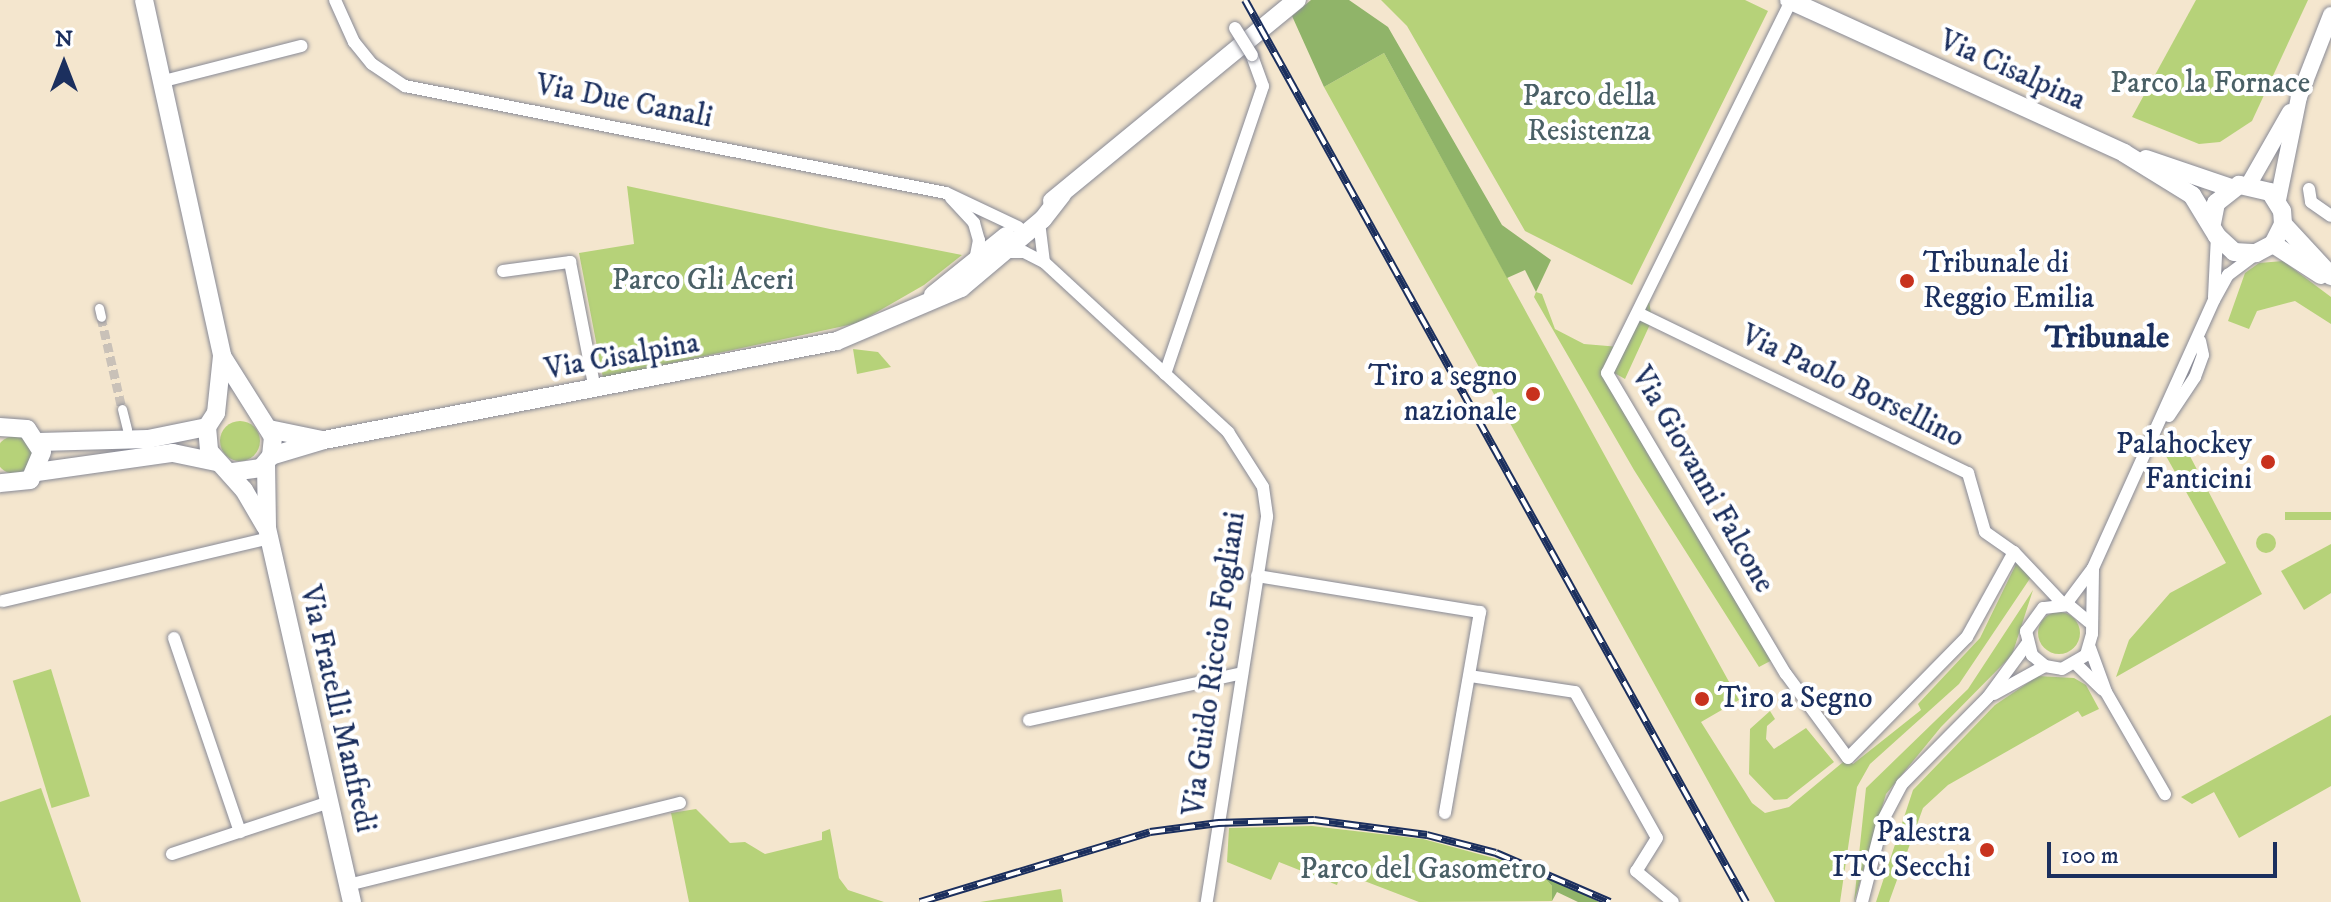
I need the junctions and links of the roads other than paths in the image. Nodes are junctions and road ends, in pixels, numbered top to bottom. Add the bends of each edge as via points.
1 (144, 0) edge
2 (335, 0) edge
3 (1297, 0) edge
4 (1790, 0) edge
5 (2331, 15) edge
6 (1235, 28) dead end
7 (301, 46) dead end
8 (160, 82) junction
9 (2299, 97) junction
10 (2124, 153) junction
11 (2240, 186) junction
12 (2309, 189) dead end
13 (946, 193) junction
14 (1062, 195) junction
15 (2278, 200) junction
16 (2331, 216) edge
17 (1039, 222) junction
18 (2283, 224) junction
19 (1018, 227) junction
20 (2214, 230) junction
21 (2265, 249) junction
22 (1004, 252) junction
23 (974, 261) junction
24 (1044, 262) junction
25 (503, 271) dead end
26 (2331, 278) edge
27 (2214, 300) junction
28 (923, 304) junction
29 (1638, 313) junction
30 (222, 356) junction
31 (1165, 374) junction
32 (595, 390) junction
33 (122, 409) tunnel mouth
34 (254, 413) junction
35 (212, 420) junction
36 (0, 427) edge
37 (127, 429) dead end
38 (269, 429) junction
39 (324, 440) junction
40 (39, 442) junction
41 (269, 460) junction
42 (223, 467) junction
43 (37, 472) junction
44 (3, 487) edge
45 (268, 533) junction
46 (2014, 552) junction
47 (2093, 568) junction
48 (1257, 576) junction
49 (2036, 577) junction
50 (3, 601) dead end
51 (2064, 604) junction
52 (2043, 608) junction
53 (2089, 622) junction
54 (174, 638) dead end
55 (2027, 644) junction
56 (2090, 648) junction
57 (2076, 664) junction
58 (2045, 666) junction
59 (1242, 673) junction
60 (1470, 676) junction
61 (2106, 692) junction
62 (1988, 697) junction
63 (1029, 720) dead end
64 (2165, 794) dead end
65 (329, 802) junction
66 (680, 803) dead end
67 (1445, 813) dead end
68 (240, 832) junction
69 (172, 854) dead end
70 (350, 893) edge
71 (1207, 902) edge
72 (1673, 902) edge
73 (1862, 902) edge

1 - 8 main road, Via Fratelli Manfredi
2 - 13 street, Via Due Canali via 354,42 372,64 405,86
3 - 14 main road, Via Cisalpina
4 - 10 main road, Via Cisalpina
4 - 29 street, Via Giovanni Falcone
5 - 9 street
6 - 31 street, bridge via 1263,86
7 - 8 street
8 - 30 main road, Via Fratelli Manfredi
9 - 11 street
9 - 15 street
10 - 11 main road, Via Cisalpina
10 - 20 main road, Via Cisalpina via 2192,195
11 - 15 main road, Via Cisalpina
11 - 20 main road via 2216,203
12 - 16 street via 2311,202
13 - 19 street, Via Due Canali
13 - 23 street via 974,223 979,240
14 - 17 main road, Via Cisalpina
14 - 19 main road, Via Cisalpina
15 - 18 main road
17 - 22 main road, Via Cisalpina
17 - 24 street
18 - 21 main road
18 - 26 main road, Via Cisalpina
19 - 23 main road, Via Cisalpina
20 - 21 main road, Via Cisalpina via 2234,252
20 - 27 street
21 - 26 main road, Via Cisalpina
21 - 27 street via 2228,275
22 - 24 street, Via Guido Riccio Fogliani via 1024,252
22 - 28 main road, Via Cisalpina via 961,288
23 - 28 main road, Via Cisalpina
24 - 31 street, Via Guido Riccio Fogliani
25 - 32 street via 570,262
27 - 47 street via 2195,377 2160,428 2111,520
28 - 32 main road, Via Cisalpina via 869,330 806,350
29 - 46 street, Via Paolo Borsellino via 1968,473 1985,532
29 - 46 street, Via Giovanni Falcone via 1607,373 1786,674 1848,758 1967,637
30 - 34 main road, Via Fratelli Manfredi
30 - 35 main road, Via Fratelli Manfredi
31 - 48 street, Via Guido Riccio Fogliani via 1228,432 1258,476 1267,517
32 - 39 main road, Via Cisalpina
33 - 37 street
34 - 35 main road
34 - 38 main road, Via Fratelli Manfredi
35 - 40 main road via 148,439
35 - 42 main road, Via Fratelli Manfredi via 209,451
36 - 40 main road via 27,429
38 - 39 main road, Via Cisalpina
38 - 41 main road, Via Fratelli Manfredi
39 - 41 main road, Via Cisalpina
40 - 43 main road
41 - 42 main road via 255,472
41 - 45 main road, Via Fratelli Manfredi
42 - 43 main road via 173,453
42 - 45 main road, Via Fratelli Manfredi
43 - 44 main road
45 - 50 street
45 - 65 main road, Via Fratelli Manfredi
46 - 49 street, Via Paolo Borsellino
47 - 51 street
47 - 53 street
48 - 59 street, Via Guido Riccio Fogliani
48 - 60 street via 1480,612
49 - 51 street, Via Paolo Borsellino
49 - 52 street, Via Paolo Borsellino
51 - 52 street
51 - 53 street
52 - 55 street via 2029,622
53 - 56 street
54 - 68 street
55 - 58 street
55 - 62 street
56 - 57 street
56 - 61 street
57 - 58 street
57 - 61 street
58 - 62 street
59 - 63 street
59 - 71 street, Via Guido Riccio Fogliani
60 - 67 street
60 - 72 street via 1575,692 1657,838 1636,871
61 - 64 street
62 - 73 street via 1932,748 1896,792 1875,844
65 - 68 street
65 - 70 main road, Via Fratelli Manfredi
66 - 70 street
68 - 69 street

